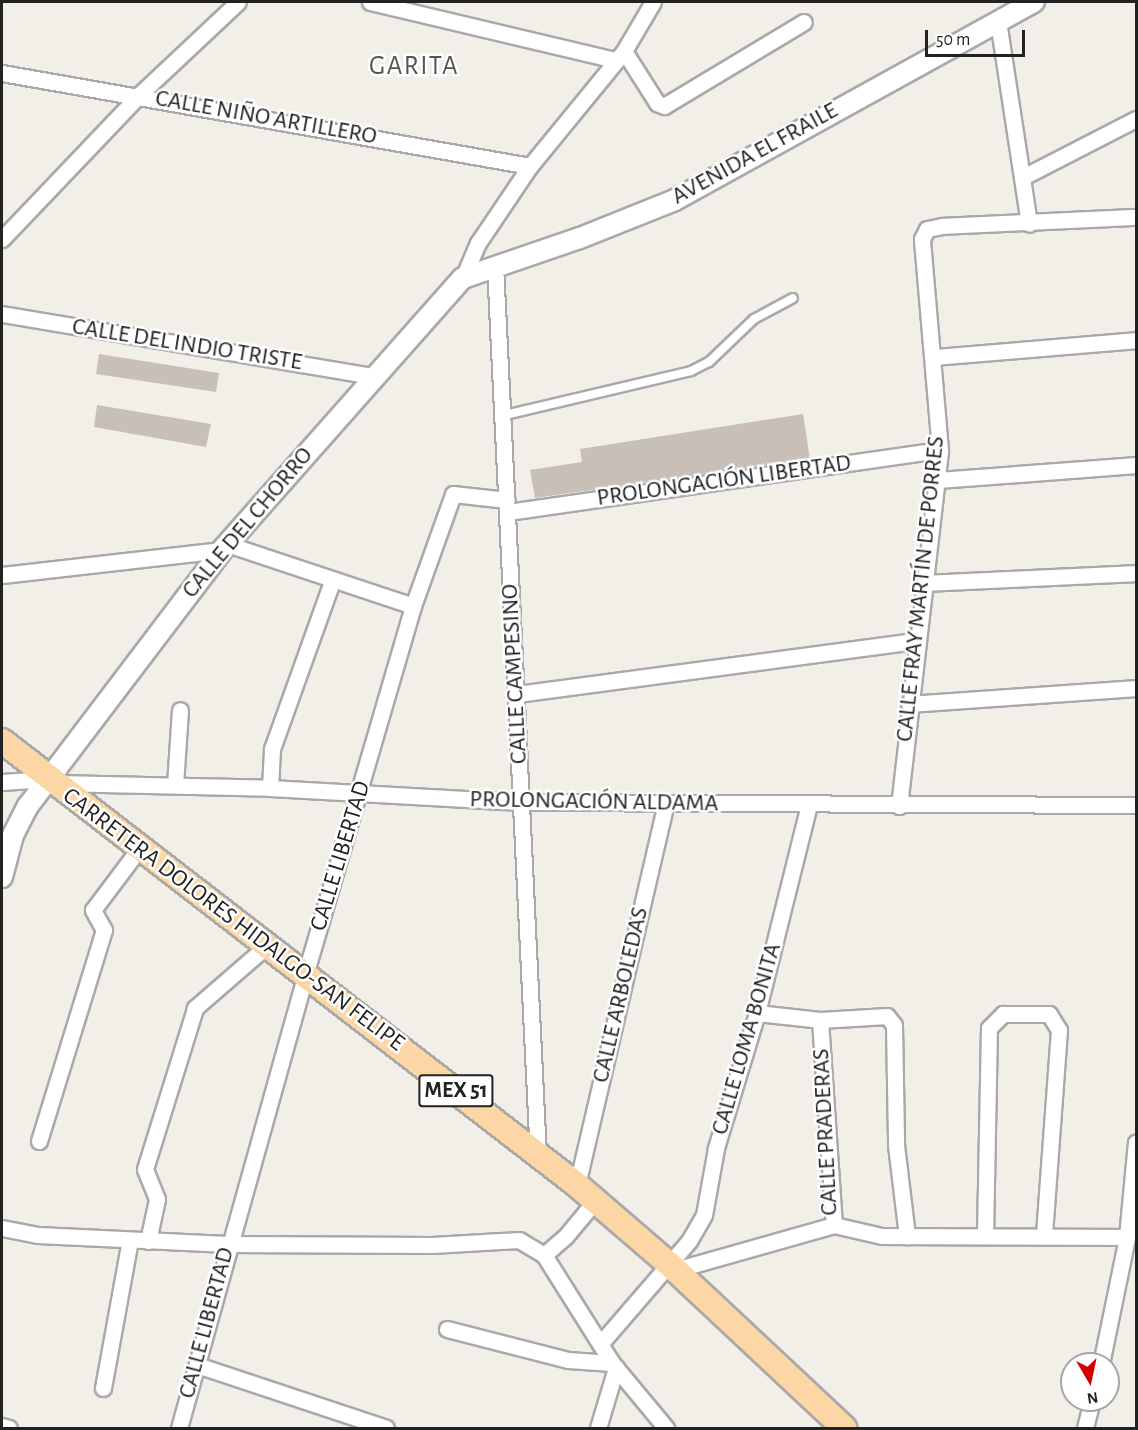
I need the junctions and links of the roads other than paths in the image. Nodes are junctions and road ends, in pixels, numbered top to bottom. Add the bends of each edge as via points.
1 (238, 2) edge
2 (370, 2) edge
3 (653, 2) edge
4 (1034, 2) edge
5 (998, 21) junction
6 (804, 22) dead end
7 (620, 56) junction
8 (2, 72) edge
9 (140, 94) junction
10 (1137, 119) edge
11 (530, 166) junction
12 (1025, 176) junction
13 (1137, 217) edge
14 (1029, 224) junction
15 (2, 239) edge
16 (495, 265) junction
17 (463, 278) junction
18 (793, 298) dead end
19 (2, 314) edge
20 (1137, 340) edge
21 (935, 357) junction
22 (372, 376) junction
23 (505, 415) junction
24 (940, 450) junction
25 (1137, 465) edge
26 (938, 480) junction
27 (453, 494) joint
28 (508, 506) junction
29 (225, 547) junction
30 (1137, 573) edge
31 (2, 575) edge
32 (332, 581) junction
33 (926, 583) junction
34 (413, 606) junction
35 (916, 641) junction
36 (1137, 688) edge
37 (517, 694) junction
38 (909, 704) junction
39 (180, 711) dead end
40 (2, 741) edge
41 (50, 781) junction
42 (2, 782) edge
43 (175, 785) junction
44 (270, 788) junction
45 (360, 795) junction
46 (521, 802) junction
47 (666, 804) junction
48 (809, 805) junction
49 (1137, 805) edge
50 (899, 806) junction
51 (141, 846) junction
52 (2, 877) edge
53 (268, 944) junction
54 (306, 972) junction
55 (757, 1013) junction
56 (820, 1020) junction
57 (39, 1141) dead end
58 (1137, 1142) edge
59 (538, 1156) junction
60 (577, 1185) junction
61 (595, 1201) junction
62 (834, 1225) junction
63 (2, 1228) edge
64 (907, 1236) junction
65 (985, 1236) junction
66 (1044, 1236) junction
67 (1127, 1237) junction
68 (130, 1240) junction
69 (148, 1242) junction
70 (228, 1244) junction
71 (544, 1255) junction
72 (672, 1267) junction
73 (447, 1329) dead end
74 (600, 1344) junction
75 (1103, 1352) edge
76 (197, 1365) junction
77 (614, 1366) junction
78 (103, 1388) dead end
79 (1089, 1412) edge
80 (2, 1426) edge
81 (9, 1428) edge
82 (179, 1428) edge
83 (386, 1428) edge
84 (598, 1428) edge
85 (666, 1428) edge
86 (844, 1428) edge
87 (1085, 1428) edge

1 - 9 street
2 - 7 street
3 - 7 street
4 - 5 street, AVENIDA EL FRAILE
5 - 12 street
5 - 16 street, AVENIDA EL FRAILE via 675,200 580,238
6 - 7 street via 664,106 657,103
7 - 11 street
8 - 9 street, CALLE NIÑO ARTILLERO
9 - 11 street, CALLE NIÑO ARTILLERO
9 - 15 street
10 - 12 street
11 - 17 street via 478,243
12 - 14 street
13 - 14 street
14 - 21 street, CALLE FRAY MARTÍN DE PORRES via 927,229 922,239
16 - 17 street, AVENIDA EL FRAILE
16 - 23 street, CALLE CAMPESINO
17 - 22 street, CALLE DEL CHORRO
18 - 23 lane via 754,319 709,362 691,370
19 - 22 street, CALLE DEL INDIO TRISTE
20 - 21 street
21 - 24 street, CALLE FRAY MARTÍN DE PORRES
22 - 29 street, CALLE DEL CHORRO
23 - 28 street, CALLE CAMPESINO
24 - 26 street, CALLE FRAY MARTÍN DE PORRES
24 - 28 street, PROLONGACIÓN LIBERTAD
25 - 26 street
26 - 33 street, CALLE FRAY MARTÍN DE PORRES
27 - 28 street, PROLONGACIÓN LIBERTAD
27 - 34 street, CALLE LIBERTAD
28 - 37 street, CALLE CAMPESINO
29 - 31 street
29 - 32 street
29 - 41 street, CALLE DEL CHORRO
30 - 33 street
32 - 34 street
32 - 44 street via 272,749
33 - 35 street, CALLE FRAY MARTÍN DE PORRES
34 - 45 street, CALLE LIBERTAD
35 - 37 street
35 - 38 street, CALLE FRAY MARTÍN DE PORRES
36 - 38 street
37 - 46 street, CALLE CAMPESINO
38 - 50 street, CALLE FRAY MARTÍN DE PORRES
39 - 43 street
40 - 41 main road, CARRETERA DOLORES HIDALGO-SAN FELIPE / MEX 51
41 - 42 street, PROLONGACIÓN ALDAMA
41 - 43 street, PROLONGACIÓN ALDAMA
41 - 51 main road, CARRETERA DOLORES HIDALGO-SAN FELIPE / MEX 51
41 - 52 street, CALLE DEL CHORRO via 13,835
43 - 44 street, PROLONGACIÓN ALDAMA
44 - 45 street, PROLONGACIÓN ALDAMA
45 - 46 street, PROLONGACIÓN ALDAMA
45 - 54 street, CALLE LIBERTAD
46 - 47 street, PROLONGACIÓN ALDAMA
46 - 59 street, CALLE CAMPESINO
47 - 48 street, PROLONGACIÓN ALDAMA
47 - 60 street, CALLE ARBOLEDAS
48 - 50 street, PROLONGACIÓN ALDAMA
48 - 55 street, CALLE LOMA BONITA
49 - 50 street, PROLONGACIÓN ALDAMA
51 - 53 main road, CARRETERA DOLORES HIDALGO-SAN FELIPE / MEX 51
51 - 57 street via 93,910 104,930
53 - 54 main road, CARRETERA DOLORES HIDALGO-SAN FELIPE / MEX 51
53 - 69 street via 195,1008 145,1169 157,1199
54 - 59 main road, CARRETERA DOLORES HIDALGO-SAN FELIPE / MEX 51
54 - 70 street, CALLE LIBERTAD
55 - 56 street
55 - 72 street, CALLE LOMA BONITA via 716,1148 704,1215
56 - 62 street, CALLE PRADERAS
56 - 64 street via 887,1016 894,1025 896,1145
58 - 67 street
59 - 60 main road, CARRETERA DOLORES HIDALGO-SAN FELIPE / MEX 51
60 - 61 main road, CARRETERA DOLORES HIDALGO-SAN FELIPE / MEX 51
61 - 71 street
61 - 72 main road, CARRETERA DOLORES HIDALGO-SAN FELIPE / MEX 51
62 - 64 street via 882,1236
62 - 72 street, CALLE PRADERAS
63 - 68 street
64 - 65 street
65 - 66 street
65 - 66 street via 989,1028 1003,1014 1049,1014 1059,1030
66 - 67 street
67 - 75 street
68 - 69 street
68 - 78 street
69 - 70 street
70 - 71 street via 432,1245 519,1240
70 - 76 street, CALLE LIBERTAD
71 - 74 street
72 - 74 street, CALLE LOMA BONITA
72 - 86 main road, CARRETERA DOLORES HIDALGO-SAN FELIPE / MEX 51
73 - 77 street via 568,1359
74 - 77 street
76 - 82 street, CALLE LIBERTAD
76 - 83 street
77 - 84 street
77 - 85 street
79 - 87 street
80 - 81 street

